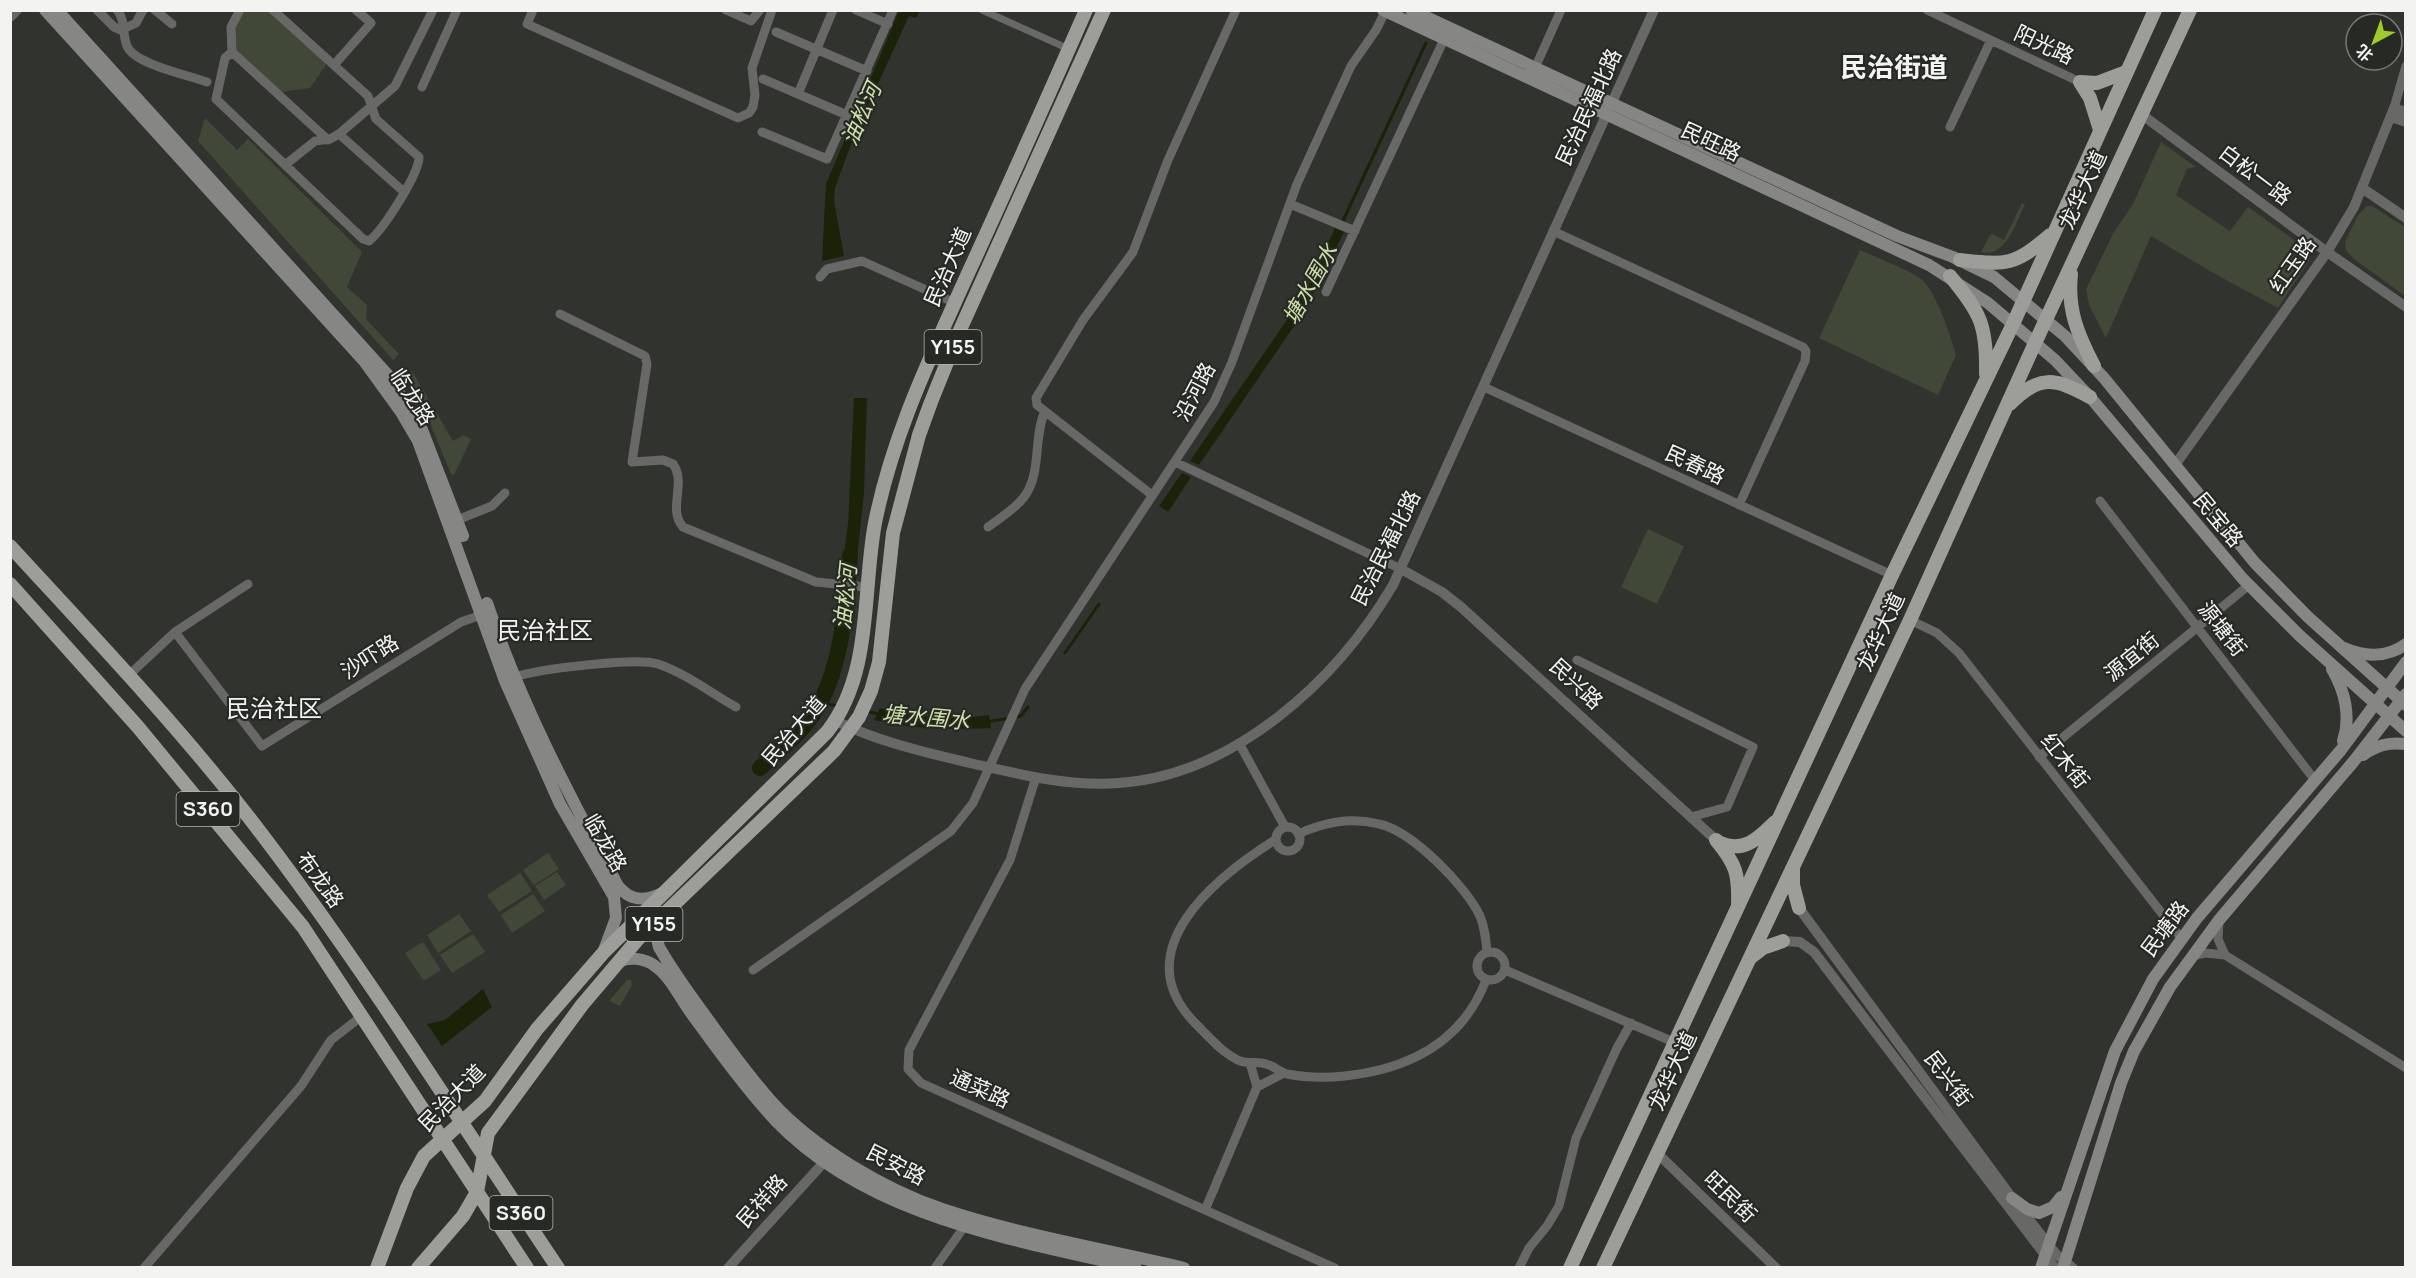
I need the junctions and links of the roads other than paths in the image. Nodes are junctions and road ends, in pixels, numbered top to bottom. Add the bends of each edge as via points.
1 (17, 10) edge
2 (45, 10) edge
3 (57, 10) edge
4 (97, 10) edge
5 (117, 10) edge
6 (143, 10) edge
7 (155, 10) edge
8 (240, 10) edge
9 (273, 10) edge
10 (356, 10) edge
11 (433, 10) edge
12 (457, 10) edge
13 (533, 10) edge
14 (726, 10) edge
15 (760, 10) edge
16 (772, 10) edge
17 (833, 10) edge
18 (856, 10) edge
19 (893, 10) edge
20 (982, 10) edge
21 (1086, 10) edge
22 (1104, 10) edge
23 (1236, 10) edge
24 (1561, 10) edge
25 (1654, 10) edge
26 (1927, 10) edge
27 (2155, 10) edge
28 (2190, 10) edge
29 (1385, 11) edge
30 (1415, 15) edge
31 (10, 17) edge
32 (172, 24) dead end
33 (888, 24) junction
34 (123, 29) junction
35 (776, 32) dead end
36 (1447, 33) junction
37 (1991, 40) junction
38 (816, 49) junction
39 (1069, 49) junction
40 (232, 52) junction
41 (334, 65) junction
42 (2406, 66) edge
43 (1535, 68) junction
44 (867, 71) junction
45 (2126, 72) junction
46 (763, 79) dead end
47 (207, 82) dead end
48 (2080, 82) junction
49 (422, 87) dead end
50 (798, 94) junction
51 (372, 106) junction
52 (1610, 109) junction
53 (2406, 112) edge
54 (2392, 113) junction
55 (2141, 114) junction
56 (848, 115) junction
57 (2406, 122) edge
58 (1950, 127) dead end
59 (2100, 130) junction
60 (762, 132) dead end
61 (339, 134) junction
62 (328, 140) junction
63 (285, 165) junction
64 (2362, 188) junction
65 (404, 192) junction
66 (1290, 204) junction
67 (2406, 218) edge
68 (1351, 229) junction
69 (1553, 231) junction
70 (2054, 232) junction
71 (2327, 252) junction
72 (1960, 260) junction
73 (2072, 264) junction
74 (1950, 276) junction
75 (820, 277) dead end
76 (1326, 292) dead end
77 (2023, 302) junction
78 (955, 303) junction
79 (2406, 307) edge
80 (560, 314) dead end
81 (2046, 321) junction
82 (2013, 324) junction
83 (2035, 343) junction
84 (2094, 366) junction
85 (1986, 380) junction
86 (1484, 387) junction
87 (2090, 397) junction
88 (2005, 410) junction
89 (1045, 411) junction
90 (1177, 463) junction
91 (2175, 465) junction
92 (505, 493) dead end
93 (1152, 495) junction
94 (2100, 501) dead end
95 (1739, 505) junction
96 (457, 520) junction
97 (988, 527) dead end
98 (10, 546) edge
99 (1401, 569) junction
100 (1892, 575) junction
101 (10, 584) edge
102 (248, 584) dead end
103 (2249, 585) junction
104 (860, 587) junction
105 (486, 613) junction
106 (1910, 620) junction
107 (2197, 627) junction
108 (175, 632) junction
109 (2406, 644) edge
110 (2337, 645) junction
111 (1577, 660) dead end
112 (2327, 660) junction
113 (2406, 662) edge
114 (129, 675) junction
115 (515, 677) junction
116 (2386, 689) junction
117 (2404, 700) edge
118 (2374, 705) junction
119 (736, 707) dead end
120 (838, 717) junction
121 (2388, 717) junction
122 (855, 723) junction
123 (2406, 731) edge
124 (1239, 743) junction
125 (2406, 744) edge
126 (2341, 750) junction
127 (2039, 757) junction
128 (2354, 761) junction
129 (989, 767) junction
130 (1036, 777) junction
131 (2314, 779) junction
132 (1691, 817) junction
133 (1781, 817) junction
134 (1285, 827) junction
135 (1298, 834) junction
136 (1275, 840) junction
137 (1716, 840) junction
138 (1796, 857) junction
139 (615, 889) junction
140 (662, 893) junction
141 (1799, 908) joint
142 (1737, 913) junction
143 (2219, 920) junction
144 (657, 921) junction
145 (2181, 938) junction
146 (1783, 941) joint
147 (604, 952) junction
148 (1487, 952) junction
149 (2225, 955) junction
150 (2189, 958) junction
151 (616, 964) junction
152 (1745, 965) junction
153 (667, 970) junction
154 (753, 970) dead end
155 (1505, 970) junction
156 (1486, 980) junction
157 (362, 1016) junction
158 (1631, 1023) junction
159 (1676, 1043) junction
160 (1250, 1063) junction
161 (2406, 1068) edge
162 (1284, 1073) junction
163 (1257, 1087) junction
164 (461, 1123) junction
165 (442, 1138) junction
166 (1658, 1154) junction
167 (484, 1158) junction
168 (825, 1161) junction
169 (2067, 1189) junction
170 (477, 1192) junction
171 (2012, 1198) junction
172 (1205, 1210) junction
173 (964, 1227) junction
174 (2049, 1245) junction
175 (2043, 1262) edge
176 (2064, 1266) edge
177 (144, 1268) edge
178 (377, 1268) edge
179 (418, 1268) edge
180 (527, 1268) edge
181 (558, 1268) edge
182 (728, 1268) edge
183 (935, 1268) edge
184 (1136, 1268) edge
185 (1184, 1268) edge
186 (1335, 1268) edge
187 (1519, 1268) edge
188 (1570, 1268) edge
189 (1602, 1268) edge
190 (1776, 1268) edge

1 - 31 street
2 - 105 main road, 临龙路 via 384,386 418,441
3 - 96 main road, 临龙路 via 387,375 422,430
4 - 34 street via 114,27
5 - 34 street
6 - 34 street via 136,23
7 - 32 street
8 - 40 street via 231,27
9 - 41 street
10 - 41 street via 370,23
11 - 51 street via 401,76
12 - 49 street
13 - 16 street via 527,24 738,118 753,107 752,68
14 - 15 street via 751,21
17 - 38 street
18 - 33 street
19 - 33 street
20 - 39 street
21 - 39 main road, 民治大道 / Y155
22 - 122 main road, 民治大道 / Y155 via 960,330 919,435 893,532 879,662 866,704
23 - 89 street via 1168,159 1133,252 1083,320 1036,398
24 - 43 street
25 - 52 street, 民治民福北路
26 - 37 street, 阳光路
27 - 45 main road, 龙华大道
28 - 55 main road, 龙华大道
29 - 30 main road, 民旺路
29 - 66 street, 沿河路 via 1351,66
30 - 36 main road, 民旺路
33 - 44 street
34 - 47 street via 128,49 136,57
35 - 38 street
36 - 43 main road, 民旺路
36 - 52 main road, 民旺路
36 - 68 street
37 - 48 street, 阳光路
37 - 58 street
38 - 44 street
38 - 50 street
39 - 78 main road, 民治大道 / Y155
40 - 62 street
40 - 63 street via 225,58 216,99
41 - 51 street via 370,97
42 - 54 street, 红玉路
43 - 52 main road, 民旺路
44 - 56 street
45 - 48 main road via 2097,83
45 - 59 main road, 龙华大道
46 - 50 street
48 - 59 main road via 2093,105
50 - 56 street
51 - 61 street
51 - 65 street via 376,120 419,157 419,166
52 - 69 street, 民治民福北路
52 - 72 main road, 民旺路
52 - 74 main road, 民旺路
53 - 54 street
54 - 57 street
54 - 64 street, 红玉路
55 - 71 street, 白松一路
55 - 73 main road, 龙华大道
56 - 60 street via 827,159
59 - 70 main road, 龙华大道
61 - 62 street
61 - 65 street
62 - 63 street via 315,141
63 - 65 street via 367,241
64 - 67 street
64 - 71 street, 红玉路
66 - 68 street
66 - 90 street, 沿河路 via 1222,385
68 - 76 street
69 - 86 street, 民治民福北路
69 - 95 street via 1806,351 1805,361
70 - 72 main road via 2011,263
70 - 77 main road, 龙华大道
71 - 79 street, 白松一路
71 - 91 street, 红玉路
72 - 77 main road, 民旺路 via 1994,277
73 - 81 main road, 龙华大道
73 - 84 main road via 2073,322
74 - 82 main road, 民旺路
74 - 85 main road via 1984,325
75 - 78 street via 827,269 862,261
77 - 81 main road, 民宝路
77 - 82 main road, 龙华大道
78 - 104 main road, 民治大道 / Y155 via 898,434
80 - 104 street via 645,356 632,462 663,460 673,464 678,479 676,514 683,527 812,581
81 - 83 main road, 龙华大道
81 - 84 main road, 民宝路
82 - 83 main road, 民宝路
82 - 85 main road, 龙华大道
83 - 87 main road, 民宝路
83 - 88 main road, 龙华大道
84 - 91 main road, 民宝路
85 - 100 main road, 龙华大道
86 - 95 street, 民春路
86 - 99 street, 民治民福北路
87 - 88 main road via 2066,384 2041,382
87 - 103 main road, 民宝路
88 - 106 main road, 龙华大道
89 - 93 street
89 - 97 street via 1038,430 1029,490 1016,506
90 - 93 street, 沿河路
90 - 99 street
91 - 110 main road, 民宝路 via 2255,563
92 - 96 street via 492,506
93 - 129 street, 沿河路 via 1035,673
94 - 107 street, 源塘街
95 - 100 street, 民春路
96 - 105 main road, 临龙路
98 - 114 main road, 布龙路 / S360
99 - 124 street, 民治民福北路 via 1370,621 1338,662 1302,698
99 - 132 street, 民兴路 via 1461,607
100 - 133 main road, 龙华大道
101 - 157 main road, 布龙路 / S360 via 220,824 303,927
102 - 108 street
103 - 107 street, 源宜街
103 - 112 main road, 民宝路
104 - 120 main road, 民治大道 / Y155 via 861,649 847,700
105 - 108 street, 沙吓路 via 461,622 262,746
105 - 115 main road, 临龙路
105 - 139 main road, 临龙路 via 496,658 555,794
106 - 127 street, 红木街 via 1950,642
106 - 138 main road, 龙华大道
107 - 127 street, 源宜街
107 - 131 street, 源塘街
108 - 114 street
109 - 110 main road via 2376,655 2356,653
110 - 116 main road, 民宝路
111 - 132 street via 1753,747 1727,807
112 - 118 main road, 民宝路
112 - 126 main road via 2345,703 2347,726
113 - 116 main road, 民塘路
114 - 164 main road, 布龙路 / S360 via 240,807 320,915
115 - 119 street via 536,671 645,661 662,666
115 - 139 main road, 临龙路
116 - 117 main road, 民宝路
116 - 118 main road, 民塘路
117 - 121 main road, 民塘路
118 - 121 main road, 民宝路
118 - 126 main road, 民塘路
120 - 122 street, 民治民福北路
120 - 140 main road, 民治大道 / Y155 via 773,787
121 - 123 main road, 民宝路
121 - 128 main road, 民塘路
122 - 129 street, 民治民福北路 via 882,741
122 - 144 main road, 民治大道 / Y155 via 834,751
124 - 130 street, 民治民福北路 via 1166,775 1140,781 1118,784
124 - 134 street
125 - 128 main road via 2377,746
126 - 131 main road, 民塘路
127 - 145 street, 红木街
128 - 143 main road, 民塘路
129 - 130 street, 民治民福北路
129 - 154 street, 沿河路 via 973,803 951,831
130 - 172 street, 通菜路 via 1016,848 909,1050 908,1069 921,1083
131 - 145 main road, 民塘路
132 - 137 street, 民兴路
133 - 137 main road via 1746,846
133 - 142 main road, 龙华大道
134 - 135 street
134 - 136 street
135 - 136 street via 1299,844 1290,851 1280,848
135 - 148 street via 1320,824 1352,820 1398,831 1467,894 1480,916
136 - 160 street via 1239,864 1201,900 1186,917 1168,961 1174,995 1190,1017 1220,1048
137 - 142 main road via 1738,874
138 - 141 main road via 1793,885
138 - 152 main road, 龙华大道
139 - 140 main road via 645,900
139 - 147 main road via 616,918
140 - 147 main road, 民治大道 / Y155
141 - 171 street, 民兴街
142 - 159 main road, 龙华大道
143 - 149 street via 2218,939
143 - 150 main road, 民塘路
144 - 151 main road, 民治大道 / Y155
144 - 153 main road via 657,942
145 - 169 main road, 民塘路 via 2153,979 2115,1051
146 - 152 main road via 1757,952
146 - 175 street, 民兴街 via 1800,942 1814,952
147 - 164 main road, 民治大道 / Y155 via 537,1029 485,1101
148 - 155 street via 1500,955
148 - 156 street via 1479,958 1477,969
149 - 150 street via 2205,953
149 - 161 street
150 - 176 main road, 民塘路 via 2134,1051 2121,1083
151 - 153 main road via 626,959 640,960
151 - 167 main road, 民治大道 / Y155 via 510,1100 488,1133
152 - 166 main road, 龙华大道
153 - 168 main road, 民安路 via 754,1096
153 - 185 main road, 民安路 via 772,1102 808,1134 858,1168 942,1209
155 - 156 street via 1496,980
155 - 158 street
156 - 162 street via 1465,1021 1440,1043 1405,1064 1374,1073 1318,1078
157 - 165 main road, 布龙路 / S360
157 - 177 street via 331,1040 301,1086
158 - 159 street
158 - 187 street via 1576,1138 1559,1206
159 - 188 main road, 龙华大道
160 - 162 street via 1264,1063
160 - 163 street
162 - 163 street
163 - 172 street
164 - 165 main road, 民治大道 / Y155
164 - 167 main road, 布龙路 / S360
165 - 170 main road, 布龙路 / S360
165 - 178 main road, 民治大道 / Y155 via 424,1156 407,1188
166 - 189 main road, 龙华大道
166 - 190 street, 旺民街
167 - 170 main road, 民治大道 / Y155
167 - 181 main road, 布龙路 / S360
168 - 173 main road, 民安路 via 891,1198
168 - 182 street, 民祥路
169 - 171 main road via 2043,1213 2031,1211
169 - 174 main road, 民塘路
170 - 179 main road, 民治大道 / Y155 via 463,1216
170 - 180 main road, 布龙路 / S360
171 - 174 street, 民兴街
172 - 186 street, 通菜路
173 - 183 street
173 - 184 main road, 民安路
174 - 175 main road, 民塘路
174 - 176 street, 民兴街
175 - 176 street, 民兴街

